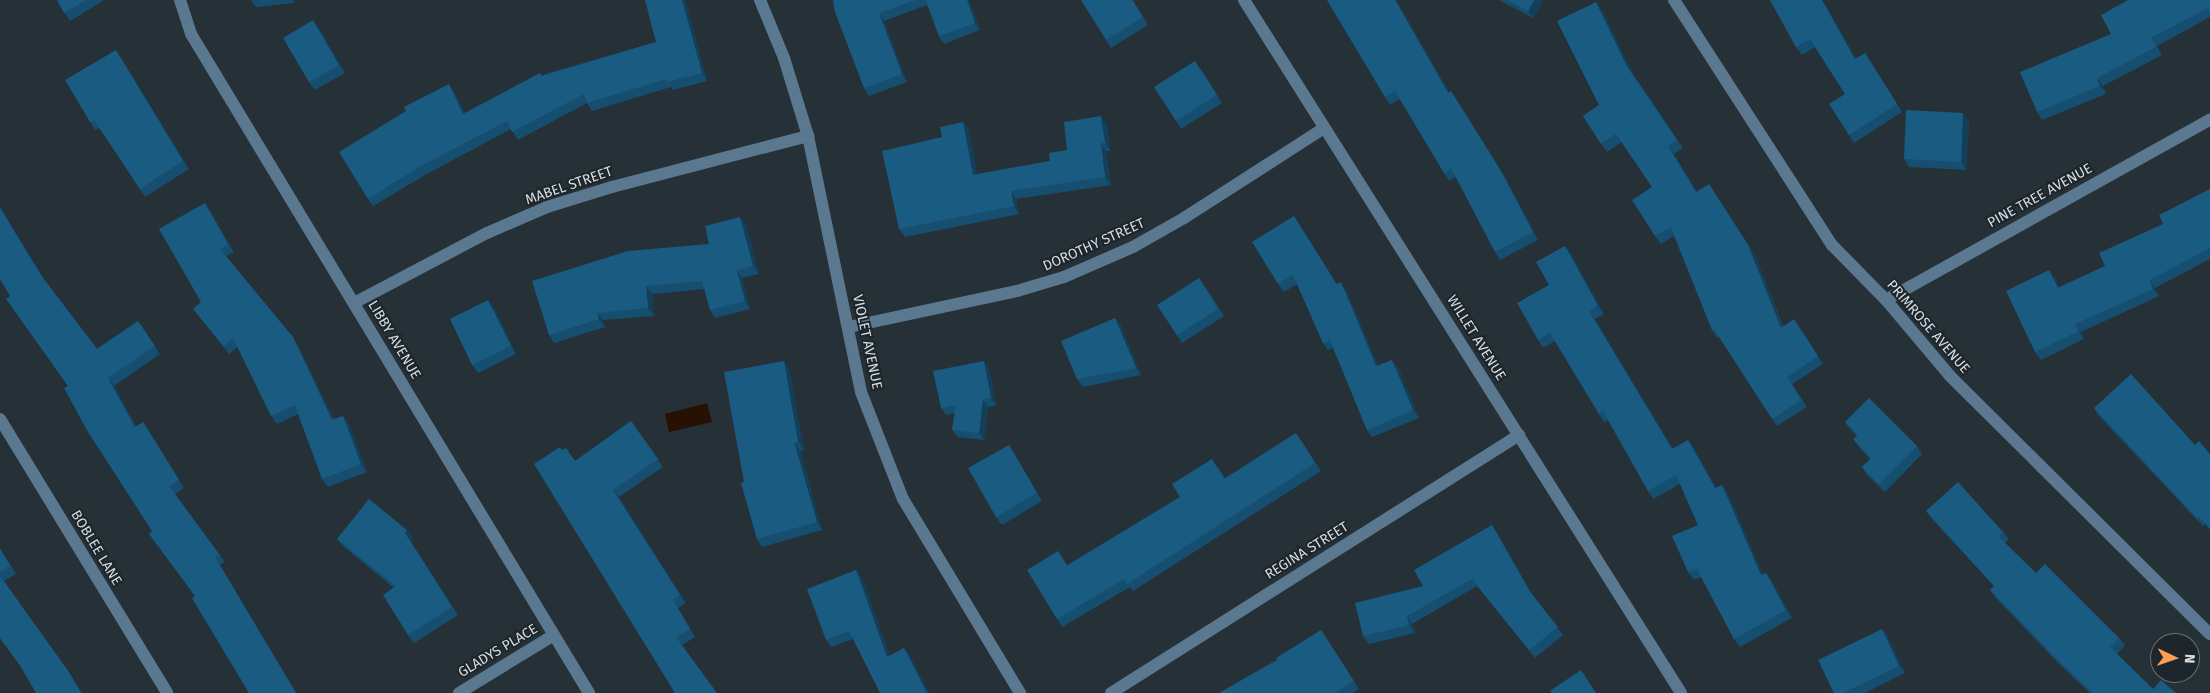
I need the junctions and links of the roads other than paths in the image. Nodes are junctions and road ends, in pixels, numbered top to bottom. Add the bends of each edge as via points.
1 (180, 0) edge
2 (760, 0) edge
3 (1244, 0) edge
4 (1674, 0) edge
5 (2210, 120) edge
6 (1324, 128) junction
7 (808, 136) junction
8 (1886, 300) junction
9 (354, 304) junction
10 (849, 327) junction
11 (0, 419) edge
12 (1519, 435) junction
13 (2210, 634) edge
14 (554, 635) junction
15 (167, 693) edge
16 (458, 693) edge
17 (589, 693) edge
18 (1020, 693) edge
19 (1111, 693) edge
20 (1681, 693) edge

1 - 9 street, LIBBY AVENUE via 191,34
2 - 7 street, VIOLET AVENUE via 784,58
3 - 6 street, WILLET AVENUE
4 - 8 street, PRIMROSE AVENUE via 1827,238
5 - 8 street, PINE TREE AVENUE
6 - 10 street, DOROTHY STREET via 1175,223 1133,247 1064,277 1017,291
6 - 12 street, WILLET AVENUE
7 - 9 street, MABEL STREET via 612,187 547,208 487,233
7 - 10 street, VIOLET AVENUE
8 - 13 street, PRIMROSE AVENUE via 1950,376
9 - 14 street, LIBBY AVENUE
10 - 18 street, VIOLET AVENUE via 861,392 903,499
11 - 15 street, BOBLEE LANE
12 - 19 street, REGINA STREET
12 - 20 street, WILLET AVENUE
14 - 16 street, GLADYS PLACE
14 - 17 street, LIBBY AVENUE

